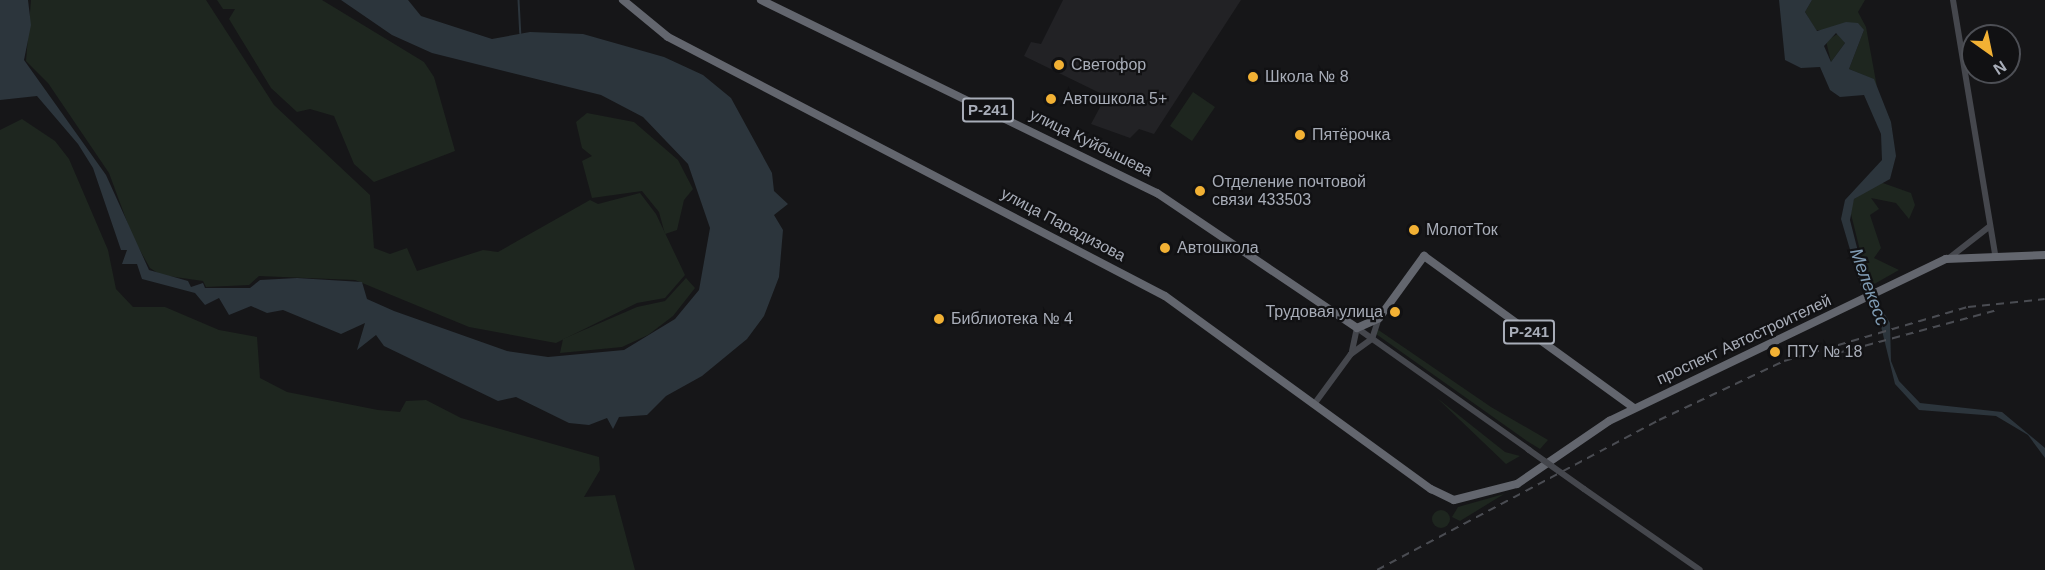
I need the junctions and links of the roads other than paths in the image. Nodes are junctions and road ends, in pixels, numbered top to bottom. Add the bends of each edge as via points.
1 (624, 0) edge
2 (761, 0) edge
3 (1953, 0) edge
4 (1989, 227) junction
5 (1995, 255) junction
6 (2045, 255) edge
7 (1946, 259) junction
8 (1379, 318) junction
9 (1357, 328) junction
10 (1372, 339) junction
11 (1351, 354) junction
12 (1315, 403) junction
13 (1634, 408) junction
14 (1471, 499) joint
15 (1700, 570) edge

1 - 12 highway, улица Парадизова via 668,37 1165,296
2 - 9 highway, улица Куйбышева / Р-241 via 1096,161 1212,225
3 - 4 main road
4 - 5 main road
4 - 7 main road
5 - 6 highway, проспект Автостроителей
5 - 7 highway, проспект Автостроителей
7 - 13 highway, проспект Автостроителей
8 - 9 highway, Р-241
8 - 10 main road
8 - 13 highway, Р-241 via 1424,256
9 - 10 main road
9 - 11 main road
10 - 11 main road
10 - 15 main road, bridge
11 - 12 main road
12 - 14 highway, улица Парадизова via 1442,497
13 - 14 highway, проспект Автостроителей via 1582,435 1534,475

